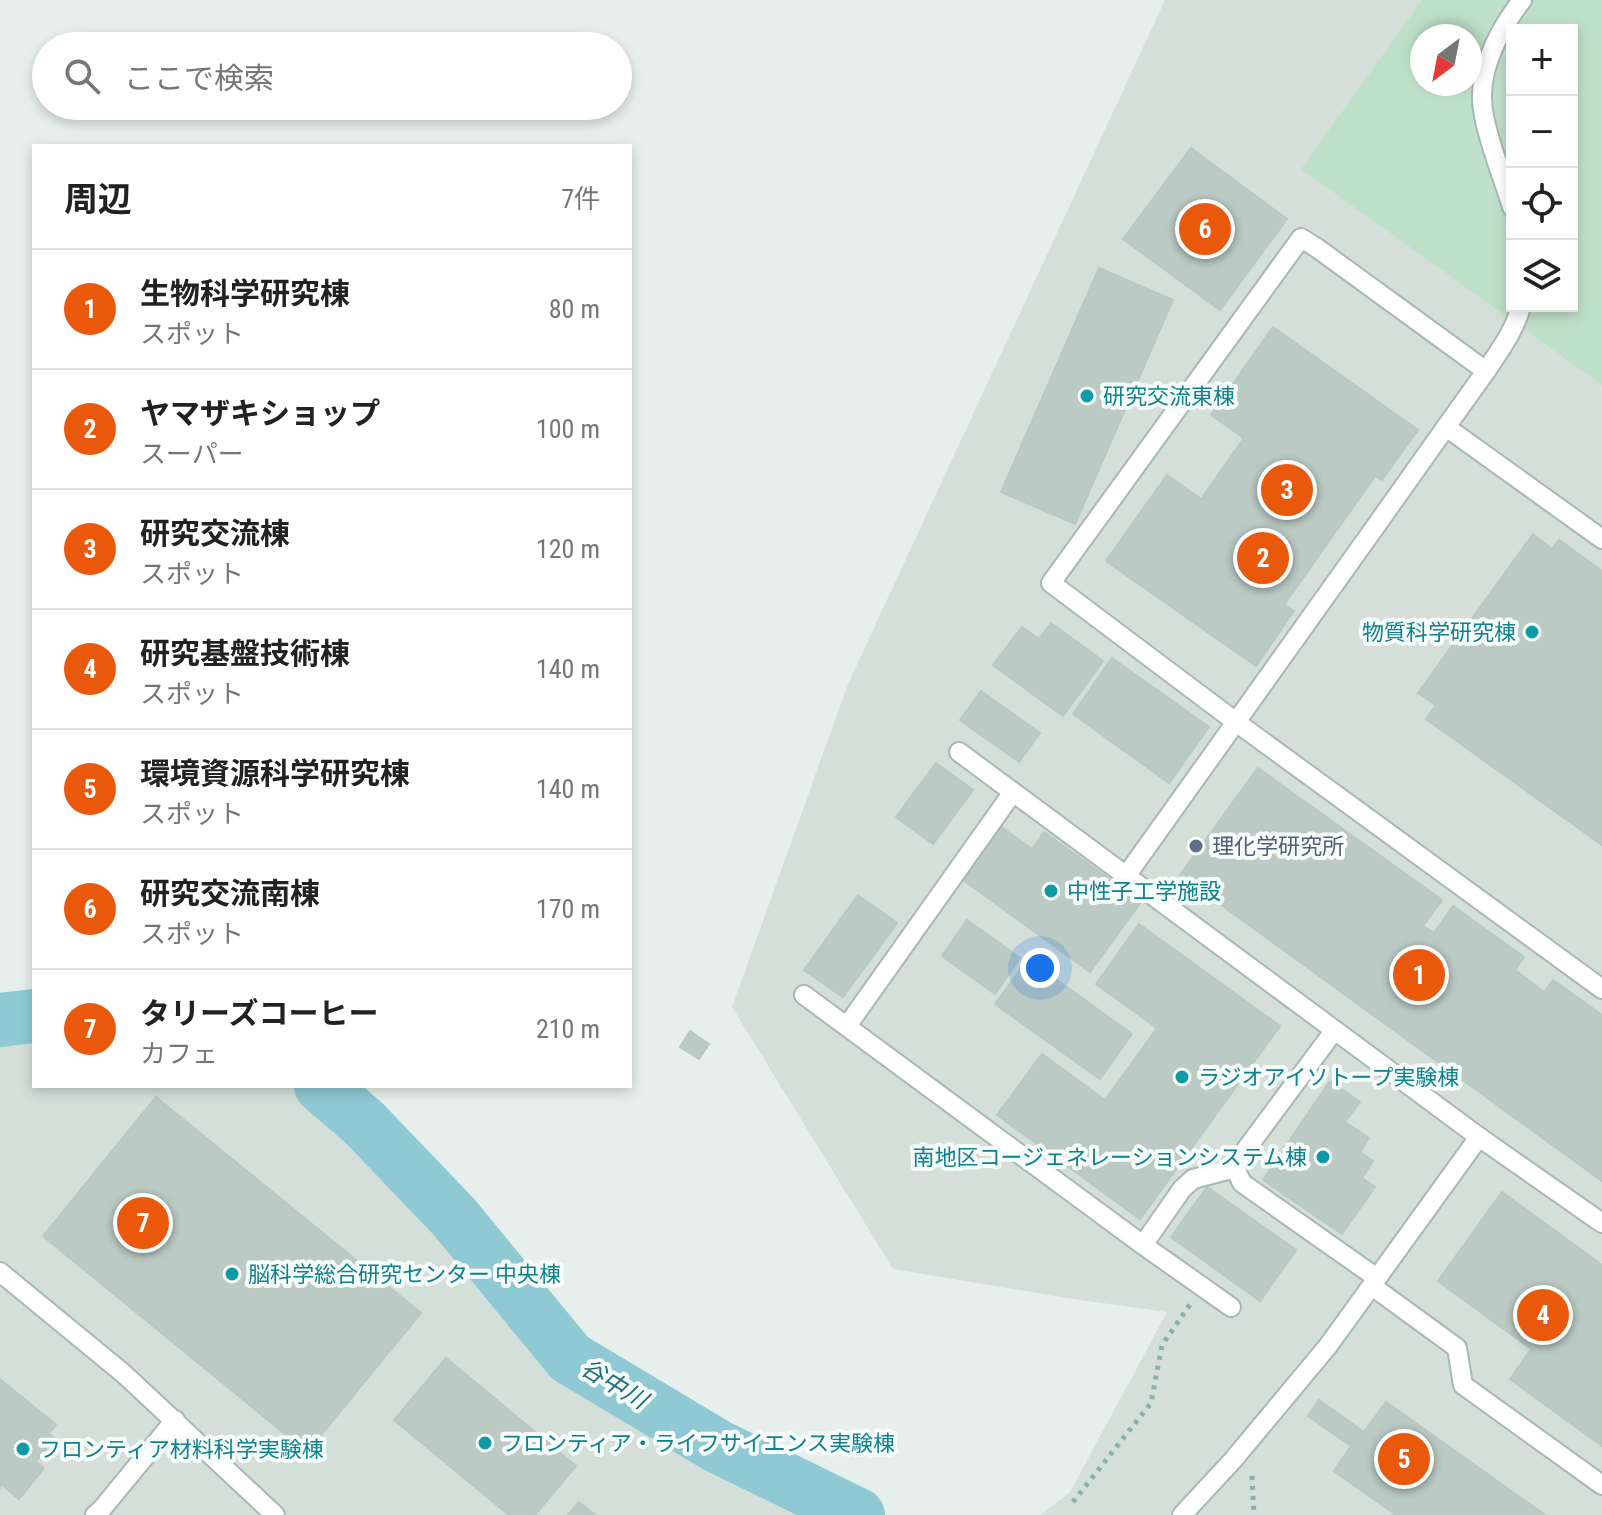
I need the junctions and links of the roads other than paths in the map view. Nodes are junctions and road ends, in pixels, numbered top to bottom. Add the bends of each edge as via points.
1 (1522, 0) edge
2 (1506, 188) edge
3 (1519, 312) edge
4 (1486, 371) junction
5 (1446, 427) junction
6 (1602, 539) edge
7 (1236, 722) junction
8 (959, 752) dead end
9 (1013, 792) junction
10 (1126, 876) junction
11 (1602, 989) edge
12 (804, 995) dead end
13 (847, 1026) junction
14 (1334, 1031) junction
15 (1479, 1137) junction
16 (1235, 1168) junction
17 (1602, 1223) edge
18 (1143, 1245) junction
19 (0, 1272) edge
20 (1375, 1282) junction
21 (1231, 1307) dead end
22 (175, 1420) junction
23 (1602, 1485) edge
24 (95, 1515) edge
25 (275, 1515) edge
26 (1182, 1515) edge

1 - 2 lane via 1491,50 1483,83 1483,114
3 - 4 lane
4 - 5 lane
4 - 7 lane via 1301,238 1051,583
5 - 6 lane
5 - 7 lane
7 - 10 lane
7 - 11 lane
8 - 9 lane
9 - 10 lane
9 - 13 lane
10 - 14 lane
12 - 13 lane
13 - 18 lane
14 - 15 lane
14 - 16 lane
15 - 17 lane
15 - 20 lane
16 - 18 lane via 1193,1179
16 - 20 lane via 1242,1183
18 - 21 lane
19 - 22 lane
20 - 23 lane via 1457,1348 1463,1385
20 - 26 lane via 1309,1369
22 - 24 lane
22 - 25 lane

